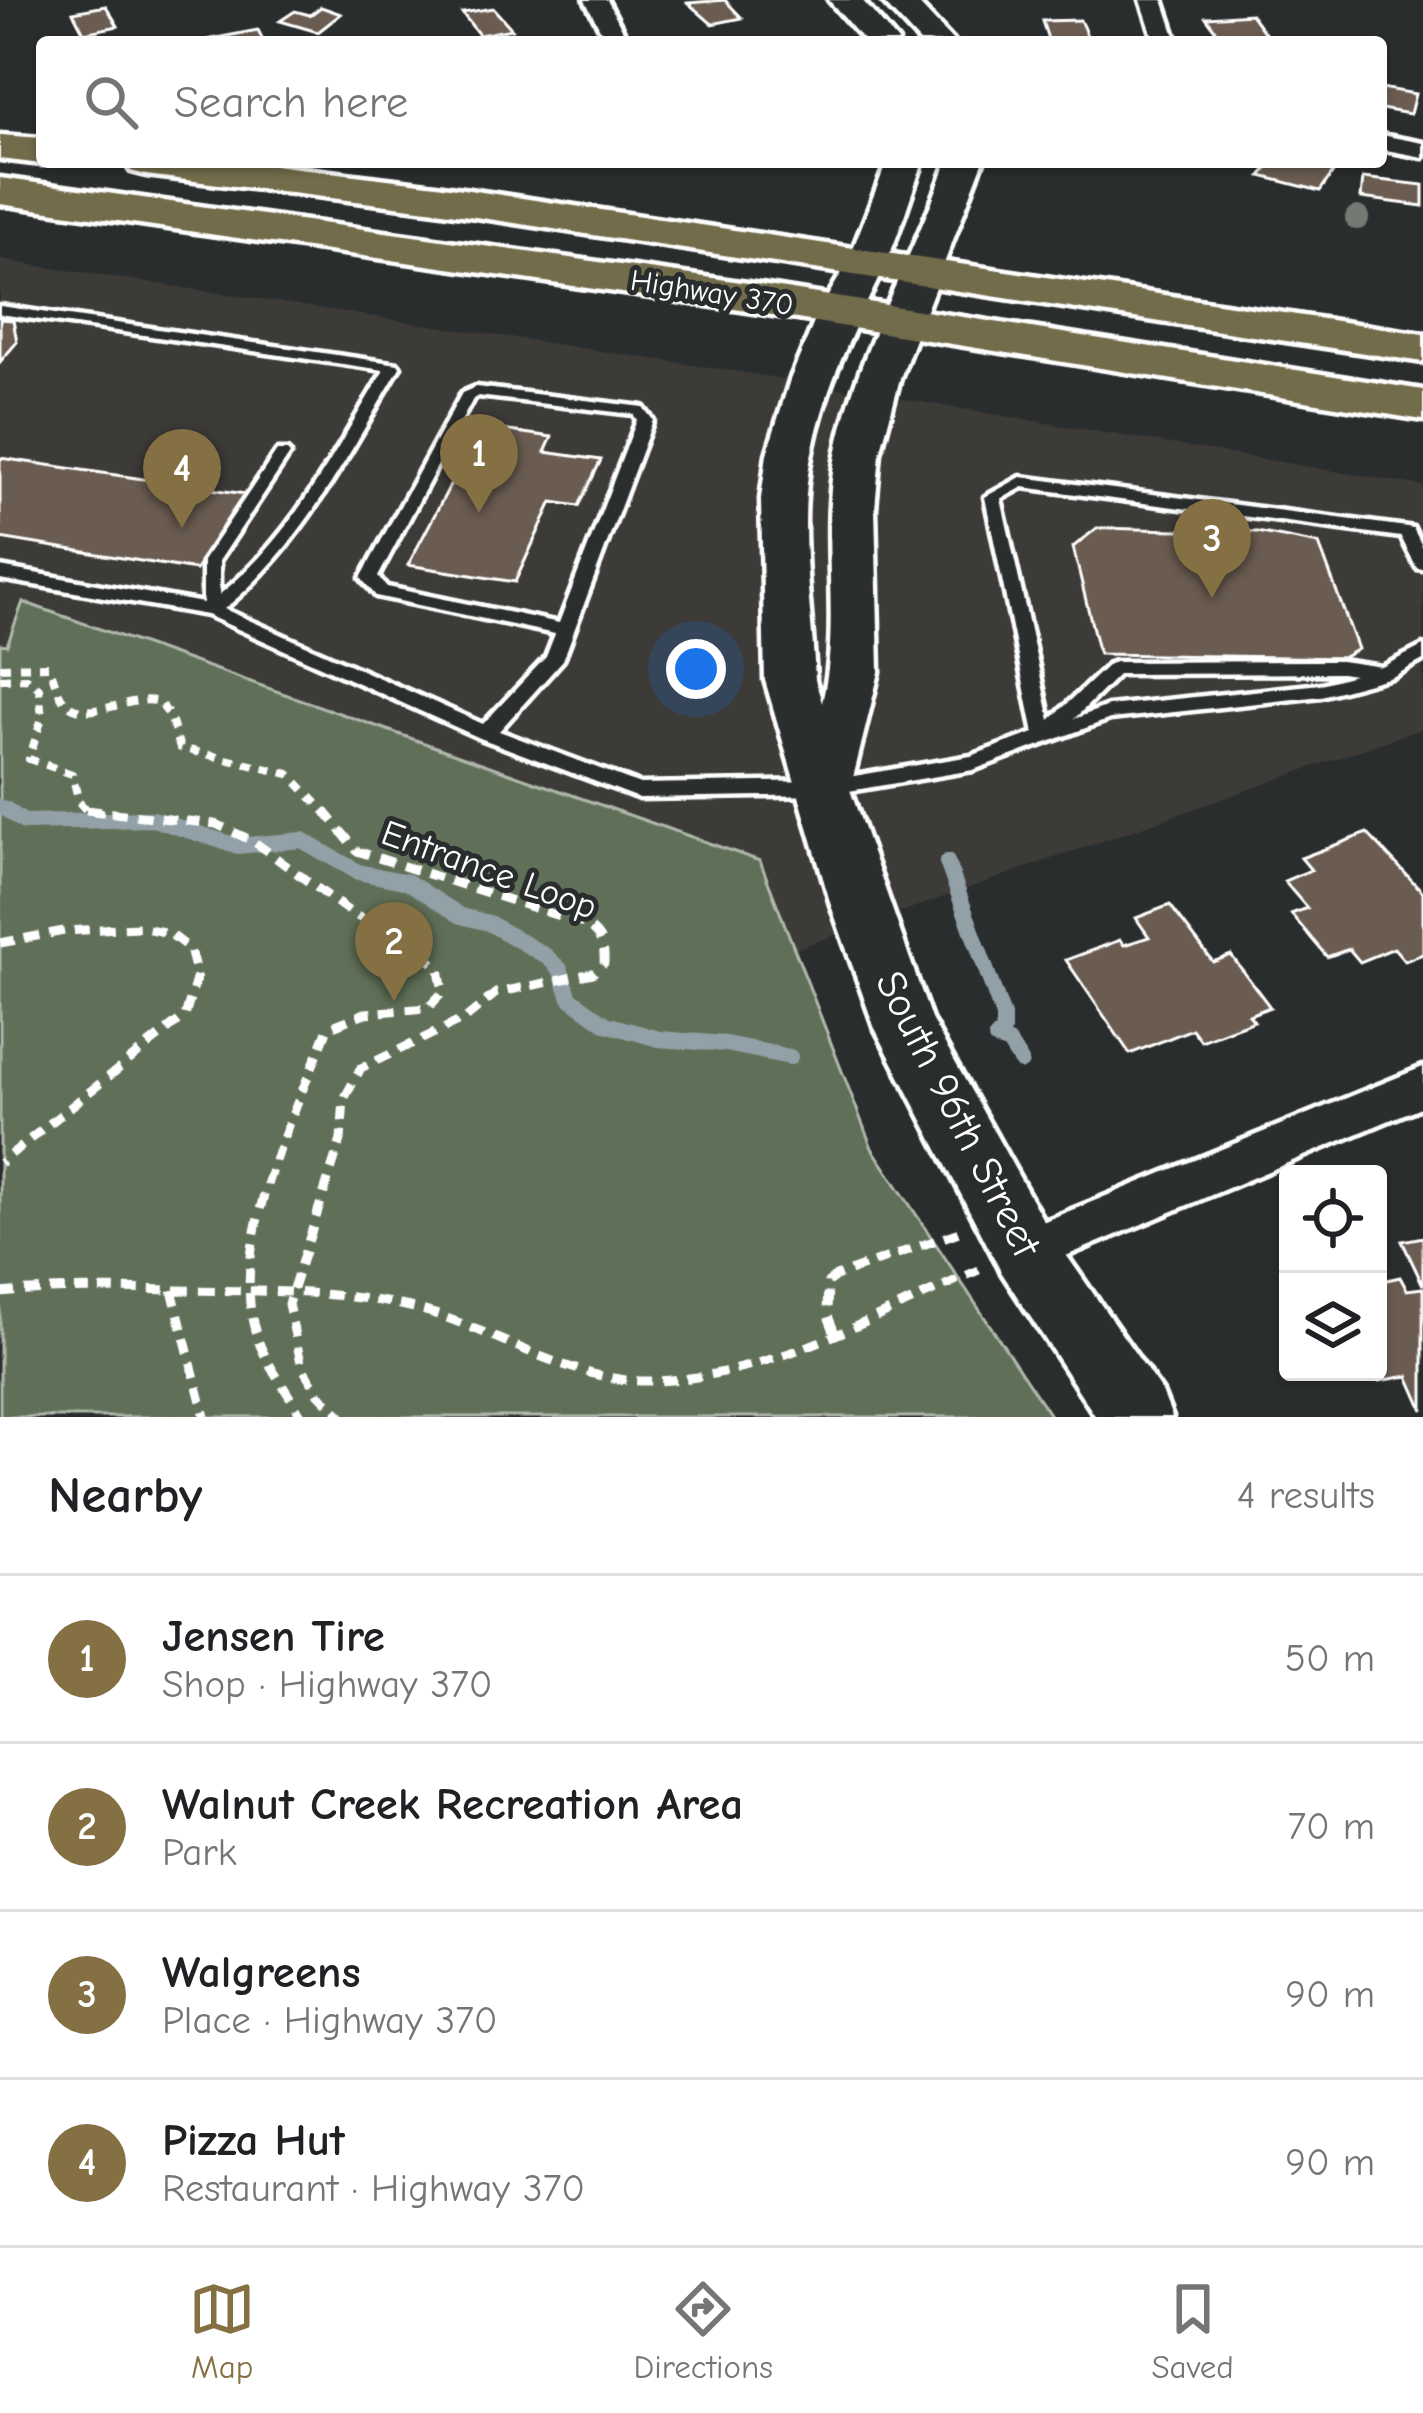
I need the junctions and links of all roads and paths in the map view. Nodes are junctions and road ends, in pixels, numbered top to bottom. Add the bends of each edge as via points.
1 (596, 0) edge
2 (844, 0) edge
3 (897, 0) edge
4 (1153, 0) edge
5 (613, 33) dead end
6 (877, 36) edge
7 (932, 36) edge
8 (1164, 36) edge
9 (1387, 143) edge
10 (0, 147) edge
11 (36, 150) edge
12 (1423, 150) edge
13 (194, 168) edge
14 (903, 168) edge
15 (963, 168) edge
16 (0, 191) edge
17 (926, 273) junction
18 (854, 286) junction
19 (0, 310) edge
20 (900, 323) junction
21 (1423, 348) edge
22 (1423, 405) edge
23 (282, 454) dead end
24 (1423, 564) edge
25 (0, 573) edge
26 (211, 610) junction
27 (565, 630) junction
28 (1423, 652) edge
29 (0, 667) edge
30 (1386, 673) junction
31 (0, 679) edge
32 (486, 733) junction
33 (1044, 737) junction
34 (825, 788) junction
35 (0, 943) edge
36 (1423, 1086) edge
37 (0, 1163) edge
38 (1015, 1233) junction
39 (172, 1290) junction
40 (248, 1290) junction
41 (291, 1291) junction
42 (0, 1293) edge
43 (834, 1331) junction
44 (205, 1417) edge
45 (302, 1417) edge
46 (342, 1417) edge
47 (1137, 1417) edge

1 - 5 street
2 - 6 main road
3 - 7 main road
4 - 8 street
9 - 12 street
10 - 11 highway
13 - 18 highway, Highway 370 via 436,198
14 - 18 main road
15 - 17 main road
16 - 18 highway, Highway 370
17 - 18 highway
17 - 20 main road
17 - 21 highway
18 - 20 highway, Highway 370
18 - 34 main road, South 96th Street via 788,454 784,499 790,680
19 - 26 lane via 393,367 301,515 242,589
20 - 22 highway, Highway 370
20 - 34 main road via 856,459 854,670
23 - 26 lane via 211,561
24 - 33 lane via 1407,532 1021,482 993,496
25 - 26 lane
26 - 32 lane
27 - 27 lane via 645,420 638,410 476,391 369,578 382,592
27 - 32 lane via 554,660
28 - 30 lane
29 - 41 path, Entrance Loop via 49,665 64,702 76,710 128,700 158,704 180,748 195,757 256,762 303,783 357,851 600,933 604,963 583,977 496,993 466,1018 361,1068 344,1099 341,1141
30 - 33 lane via 1321,690 1108,713
30 - 33 lane via 1115,668
31 - 40 path via 26,678 39,688 42,718 29,759 72,774 87,811 216,824 268,849 440,969 443,992 428,1008 365,1013 328,1028 262,1198
32 - 34 lane via 639,790
33 - 34 lane via 973,764
34 - 38 main road, South 96th Street via 904,1026
35 - 37 path via 86,926 159,928 183,941 199,971 185,1016
36 - 38 street
38 - 43 path
38 - 43 path via 841,1270 826,1297
38 - 47 main road, South 96th Street
39 - 40 path
39 - 42 path
39 - 44 path
40 - 41 path
40 - 45 path via 257,1338
41 - 43 path via 440,1314 602,1378 706,1375
41 - 46 path via 288,1328 304,1372

